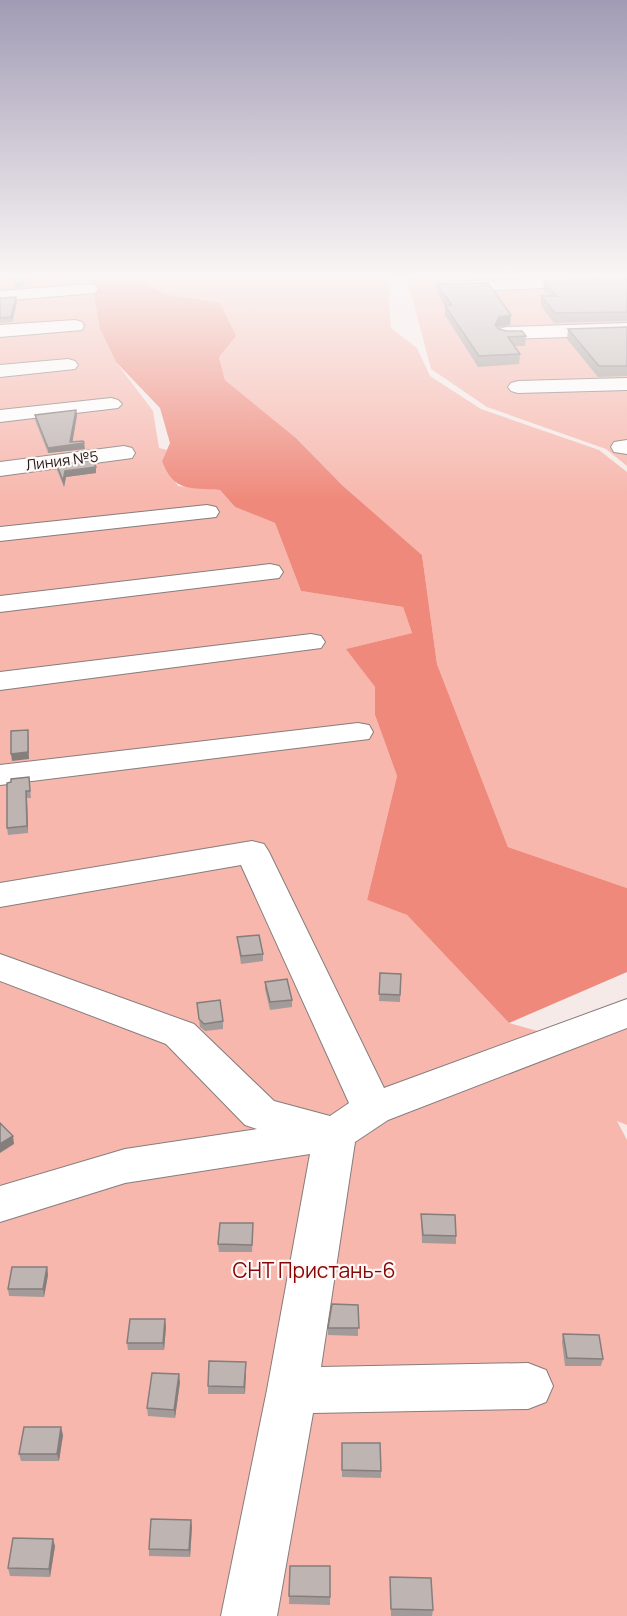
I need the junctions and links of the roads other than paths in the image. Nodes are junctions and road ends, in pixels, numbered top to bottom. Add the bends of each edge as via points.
1 (68, 365) dead end
2 (0, 371) edge
3 (627, 384) edge
4 (518, 387) dead end
5 (111, 404) dead end
6 (0, 416) edge
7 (124, 453) dead end
8 (0, 469) edge
9 (207, 512) dead end
10 (0, 534) edge
11 (270, 572) dead end
12 (0, 604) edge
13 (311, 642) dead end
14 (0, 681) edge
15 (358, 732) dead end
16 (0, 775) edge
17 (0, 895) edge
18 (0, 967) edge
19 (627, 1013) edge
20 (373, 1109) junction
21 (335, 1134) junction
22 (0, 1204) edge
23 (528, 1386) dead end
24 (292, 1390) junction
25 (249, 1616) edge

1 - 2 street
3 - 4 street
5 - 6 street
7 - 8 street, Линия №5
9 - 10 street
11 - 12 street
13 - 14 street
15 - 16 street
17 - 20 street via 252,852
18 - 21 street via 180,1034 260,1114
19 - 20 street
20 - 21 street
21 - 22 street via 125,1166
21 - 24 street
23 - 24 street
24 - 25 street

